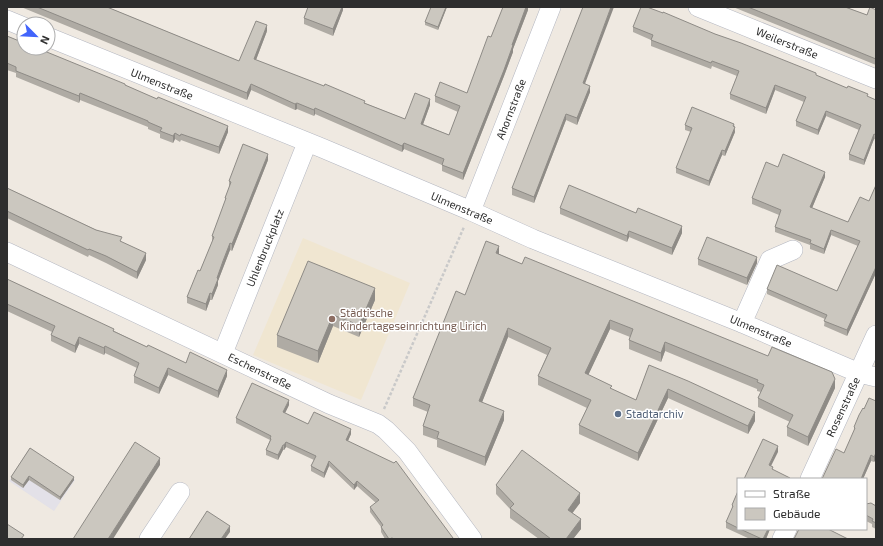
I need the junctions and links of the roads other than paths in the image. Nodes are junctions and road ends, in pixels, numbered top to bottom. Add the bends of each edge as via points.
1 (551, 7) edge
2 (698, 7) edge
3 (56, 40) edge
4 (876, 79) edge
5 (307, 143) junction
6 (471, 211) junction
7 (793, 250) dead end
8 (7, 252) edge
9 (742, 323) junction
10 (876, 335) edge
11 (223, 353) junction
12 (868, 375) edge
13 (811, 478) edge
14 (180, 492) dead end
15 (786, 530) edge
16 (149, 539) edge
17 (472, 539) edge
18 (782, 539) edge

1 - 6 street, Ahornstraße
2 - 4 street, Weilerstraße
3 - 5 street, Ulmenstraße
5 - 6 street, Ulmenstraße
5 - 11 street, Uhlenbruckplatz
6 - 9 street, Ulmenstraße via 533,239
7 - 9 street via 770,260
8 - 11 street, Eschenstraße
9 - 12 street, Ulmenstraße
10 - 12 street, Rosenstraße
11 - 17 street, Eschenstraße via 329,404 378,424 407,452
12 - 13 street, Rosenstraße
14 - 16 street
15 - 18 street

